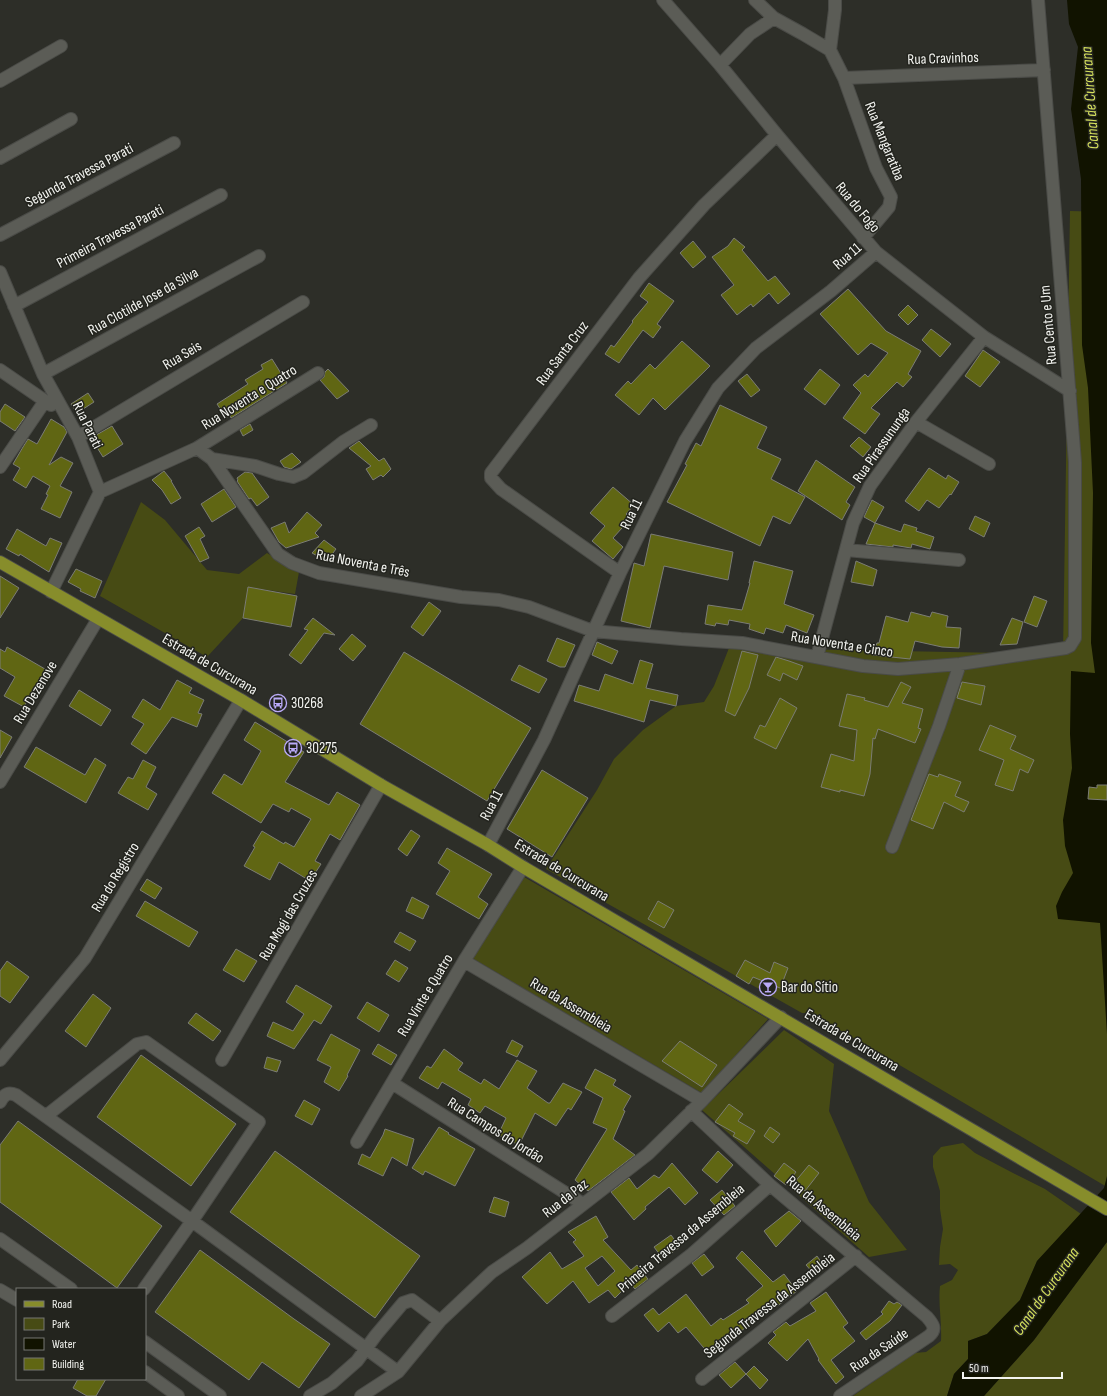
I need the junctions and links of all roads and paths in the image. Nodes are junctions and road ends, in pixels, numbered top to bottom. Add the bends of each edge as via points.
1 (663, 0) edge
2 (755, 0) edge
3 (835, 0) edge
4 (1038, 0) edge
5 (774, 18) junction
6 (61, 46) dead end
7 (830, 50) junction
8 (720, 65) junction
9 (1044, 70) junction
10 (844, 78) junction
11 (0, 81) edge
12 (71, 119) dead end
13 (777, 135) junction
14 (174, 143) dead end
15 (0, 158) edge
16 (221, 195) dead end
17 (0, 235) edge
18 (863, 238) junction
19 (876, 252) junction
20 (259, 256) dead end
21 (0, 272) edge
22 (303, 302) dead end
23 (14, 306) junction
24 (984, 337) junction
25 (0, 370) edge
26 (318, 373) dead end
27 (43, 374) junction
28 (1070, 391) junction
29 (45, 401) junction
30 (64, 412) junction
31 (916, 422) junction
32 (371, 425) dead end
33 (78, 437) junction
34 (197, 448) junction
35 (212, 459) junction
36 (989, 464) dead end
37 (0, 467) edge
38 (100, 492) junction
39 (846, 550) junction
40 (959, 560) dead end
41 (0, 562) edge
42 (620, 572) junction
43 (51, 592) junction
44 (98, 619) junction
45 (593, 631) junction
46 (681, 639) joint
47 (1070, 646) joint
48 (817, 657) junction
49 (960, 664) junction
50 (242, 700) junction
51 (0, 782) edge
52 (381, 785) junction
53 (488, 845) junction
54 (892, 847) dead end
55 (523, 867) junction
56 (464, 961) junction
57 (781, 1017) junction
58 (0, 1060) edge
59 (222, 1060) dead end
60 (392, 1083) junction
61 (702, 1101) junction
62 (0, 1102) edge
63 (692, 1111) junction
64 (46, 1116) junction
65 (357, 1142) dead end
66 (770, 1185) junction
67 (584, 1204) junction
68 (1107, 1209) edge
69 (192, 1221) junction
70 (0, 1239) edge
71 (856, 1256) junction
72 (70, 1288) edge
73 (145, 1288) edge
74 (0, 1290) edge
75 (16, 1299) edge
76 (612, 1316) dead end
77 (440, 1321) junction
78 (934, 1330) joint
79 (146, 1343) edge
80 (367, 1348) junction
81 (398, 1372) junction
82 (146, 1373) edge
83 (702, 1379) dead end
84 (178, 1396) edge
85 (220, 1396) edge
86 (310, 1396) edge
87 (361, 1396) edge
88 (840, 1396) edge

1 - 8 street, Rua do Fogo
2 - 5 street
3 - 7 street
4 - 9 street, Rua Cento e Um
5 - 7 street
5 - 8 street via 750,34
6 - 11 street
7 - 10 street, Rua Mangaratiba
8 - 13 street, Rua do Fogo
9 - 10 street, Rua Cravinhos
9 - 28 street, Rua Cento e Um
10 - 18 street, Rua Mangaratiba via 876,168 891,197 889,207
12 - 15 street
13 - 18 street, Rua do Fogo
13 - 42 street, Rua Santa Cruz via 704,205 644,272 491,473 491,478 501,489
14 - 17 street, Segunda Travessa Parati
16 - 23 street, Primeira Travessa Parati
18 - 19 street, Rua do Fogo
19 - 24 street, Rua do Fogo
19 - 42 street, Rua 11 via 831,291 756,348 718,388 685,441
20 - 27 street, Rua Clotilde Jose da Silva
21 - 23 street, Rua Parati
22 - 33 street, Rua Seis
23 - 27 street, Rua Parati
24 - 28 street, Rua do Fogo
24 - 31 street, Rua Pirassununga
25 - 29 street
26 - 34 street, Rua Noventa e Quatro
27 - 30 street, Rua Parati
28 - 47 street, Rua Cento e Um via 1075,462 1075,638
29 - 30 street
29 - 37 street
30 - 33 street, Rua Parati
31 - 36 street
31 - 39 street, Rua Pirassununga via 870,486
32 - 35 street via 343,442 303,473 293,477 255,466
33 - 38 street, Rua Parati
34 - 35 street, Rua Noventa e Três
34 - 38 street
35 - 45 street, Rua Noventa e Três via 278,554 292,563 318,573 460,597 514,603
38 - 43 street
39 - 40 street
39 - 48 street, Rua Pirassununga
41 - 43 main road, Estrada de Curcurana
42 - 45 street, Rua 11
43 - 44 main road, Estrada de Curcurana
44 - 50 main road, Estrada de Curcurana
44 - 51 street, Rua Dezenove
45 - 46 street, Rua Noventa e Três
45 - 53 street, Rua 11 via 544,740
46 - 48 street, Rua Noventa e Cinco via 742,643
47 - 49 street, Rua Noventa e Cinco
48 - 49 street, Rua Noventa e Cinco via 863,666 898,669
49 - 54 street
50 - 52 main road, Estrada de Curcurana
50 - 58 street, Rua do Registro via 85,958
52 - 53 main road, Estrada de Curcurana
52 - 59 street, Rua Mogi das Cruzes
53 - 55 main road, Estrada de Curcurana
55 - 56 street, Rua Vinte e Quatro
55 - 57 main road, Estrada de Curcurana
56 - 60 street, Rua Vinte e Quatro
56 - 61 street, Rua da Assembleia
57 - 61 street, Rua da Paz
57 - 68 main road, Estrada de Curcurana
60 - 65 street, Rua Vinte e Quatro
60 - 67 street, Rua Campos do Jordão
61 - 63 street, Rua da Paz
62 - 64 street via 6,1094 11,1093
63 - 66 street, Rua da Assembleia
63 - 67 street, Rua da Paz via 648,1154
64 - 69 street
64 - 69 street via 138,1044 146,1042 234,1103 260,1122
66 - 71 street, Rua da Assembleia
66 - 76 street, Primeira Travessa da Assembleia via 692,1254
67 - 77 street, Rua da Paz via 492,1272
69 - 73 street
69 - 80 street
70 - 72 street
71 - 78 street, Rua da Assembleia via 927,1317 934,1324
71 - 83 street, Segunda Travessa da Assembleia
74 - 75 street
77 - 80 street via 412,1300 408,1301 403,1303
77 - 81 street, Rua da Paz
78 - 88 street, Rua da Saúde via 929,1336
79 - 85 street
80 - 81 street
80 - 86 street via 357,1361 332,1383
81 - 87 street, Rua da Paz
82 - 84 street

